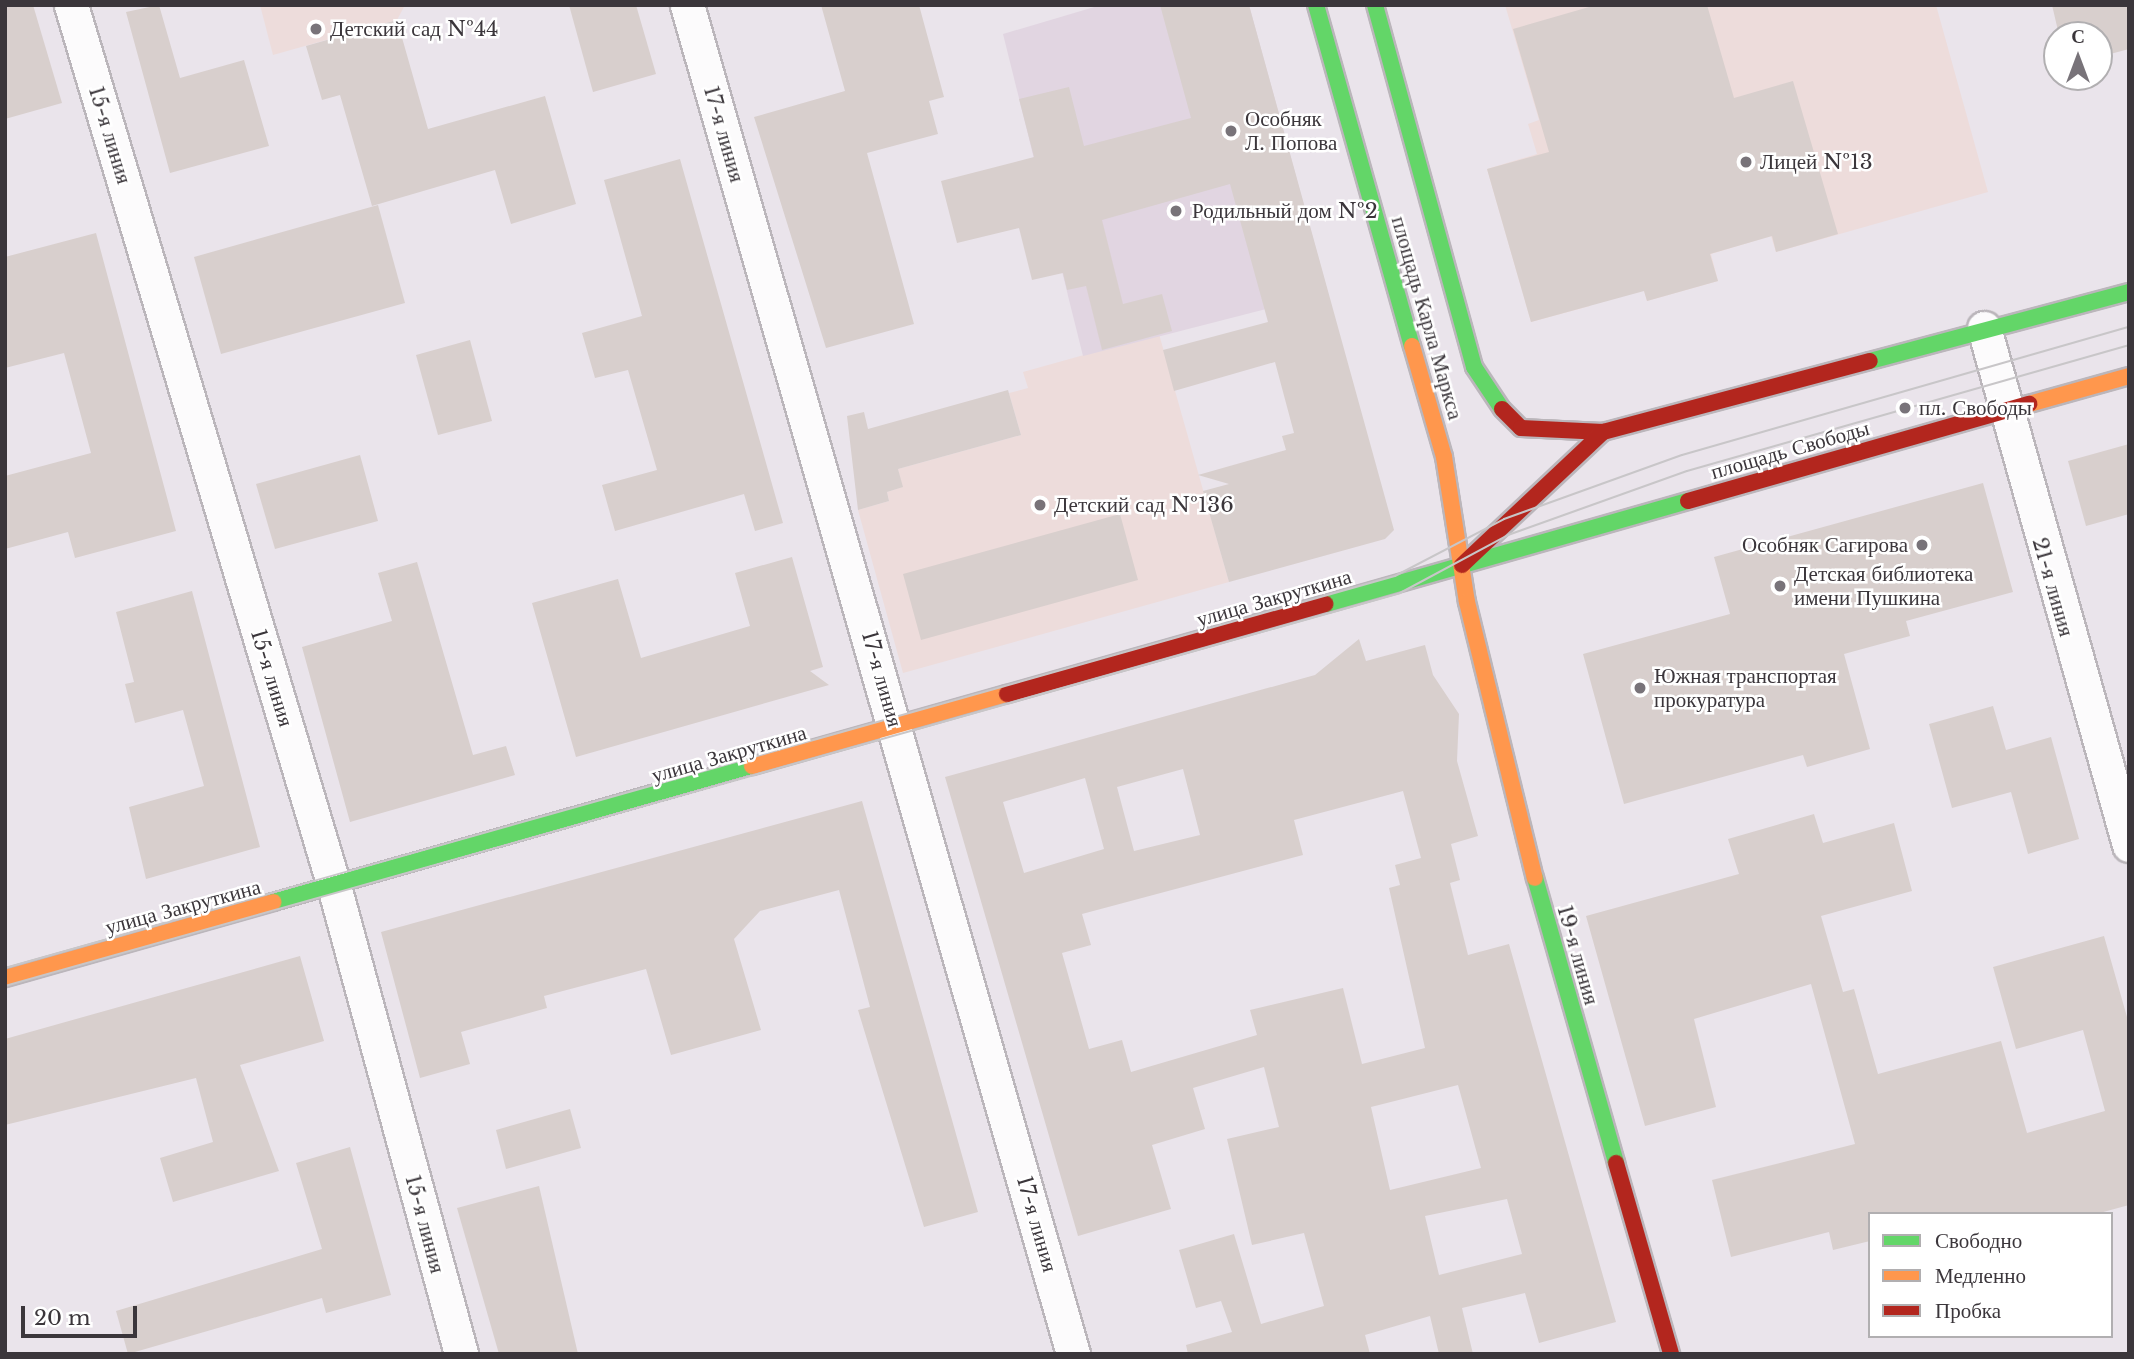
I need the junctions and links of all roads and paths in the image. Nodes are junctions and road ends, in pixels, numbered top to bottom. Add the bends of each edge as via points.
1 (71, 5) edge
2 (687, 5) edge
3 (1316, 5) edge
4 (1375, 5) edge
5 (2129, 292) edge
6 (1984, 328) junction
7 (2129, 376) edge
8 (2004, 410) junction
9 (1602, 432) junction
10 (1462, 565) junction
11 (896, 729) junction
12 (2129, 845) edge
13 (334, 886) junction
14 (5, 978) edge
15 (461, 1354) edge
16 (1073, 1354) edge
17 (1671, 1354) edge

1 - 13 street, 15-я линия
2 - 11 street, 17-я линия
3 - 10 street, площадь Карла Маркса via 1444,457
4 - 9 street, площадь Карла Маркса via 1475,367 1495,403 1521,428
5 - 6 street
6 - 8 street, 21-я линия
6 - 9 street
7 - 8 street, площадь Свободы
8 - 10 street, площадь Свободы
8 - 12 street, 21-я линия
9 - 10 street
10 - 11 street, улица Закруткина
10 - 17 street, 19-я линия via 1533,872
11 - 13 street, улица Закруткина
11 - 16 street, 17-я линия
13 - 14 street, улица Закруткина
13 - 15 street, 15-я линия

